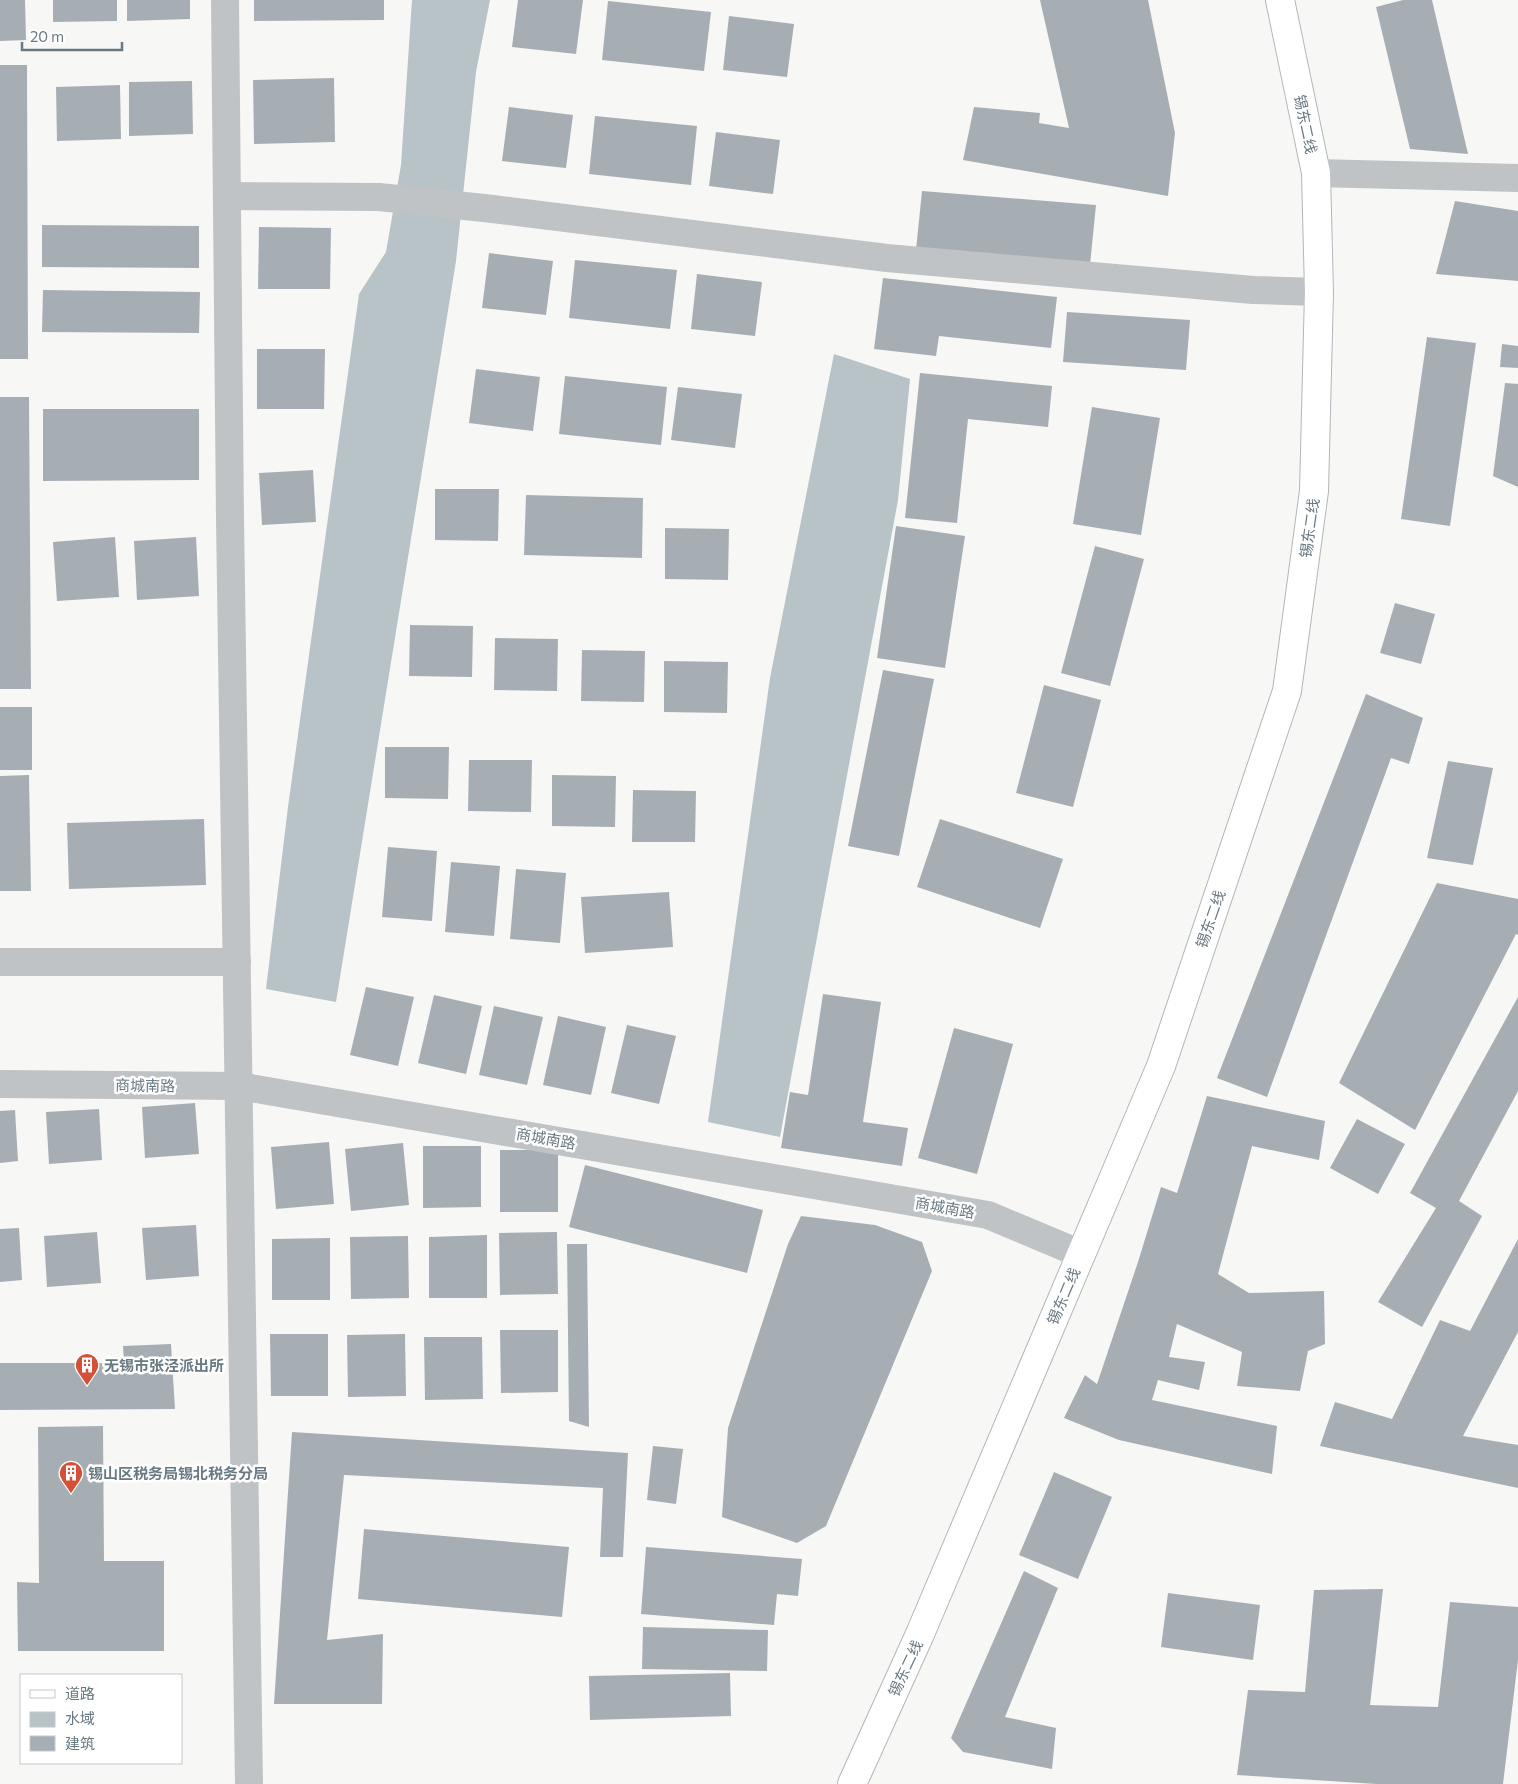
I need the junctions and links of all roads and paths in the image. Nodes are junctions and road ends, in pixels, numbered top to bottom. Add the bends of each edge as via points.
1 (225, 0) edge
2 (1280, 0) edge
3 (1316, 173) junction
4 (1518, 178) edge
5 (228, 196) junction
6 (1319, 292) junction
7 (0, 962) edge
8 (237, 962) junction
9 (0, 1084) edge
10 (238, 1086) junction
11 (1081, 1254) junction
12 (249, 1784) edge
13 (852, 1784) edge

1 - 5 street
2 - 3 main road, 锡东二线
3 - 4 street
3 - 6 main road, 锡东二线
5 - 6 street via 379,197 887,258 1253,290
5 - 8 street
6 - 11 main road, 锡东二线 via 1314,491 1287,691 1161,1066
7 - 8 street
8 - 10 street
9 - 10 street, 商城南路
10 - 11 street, 商城南路 via 988,1215
10 - 12 street
11 - 13 main road, 锡东二线 via 920,1634

